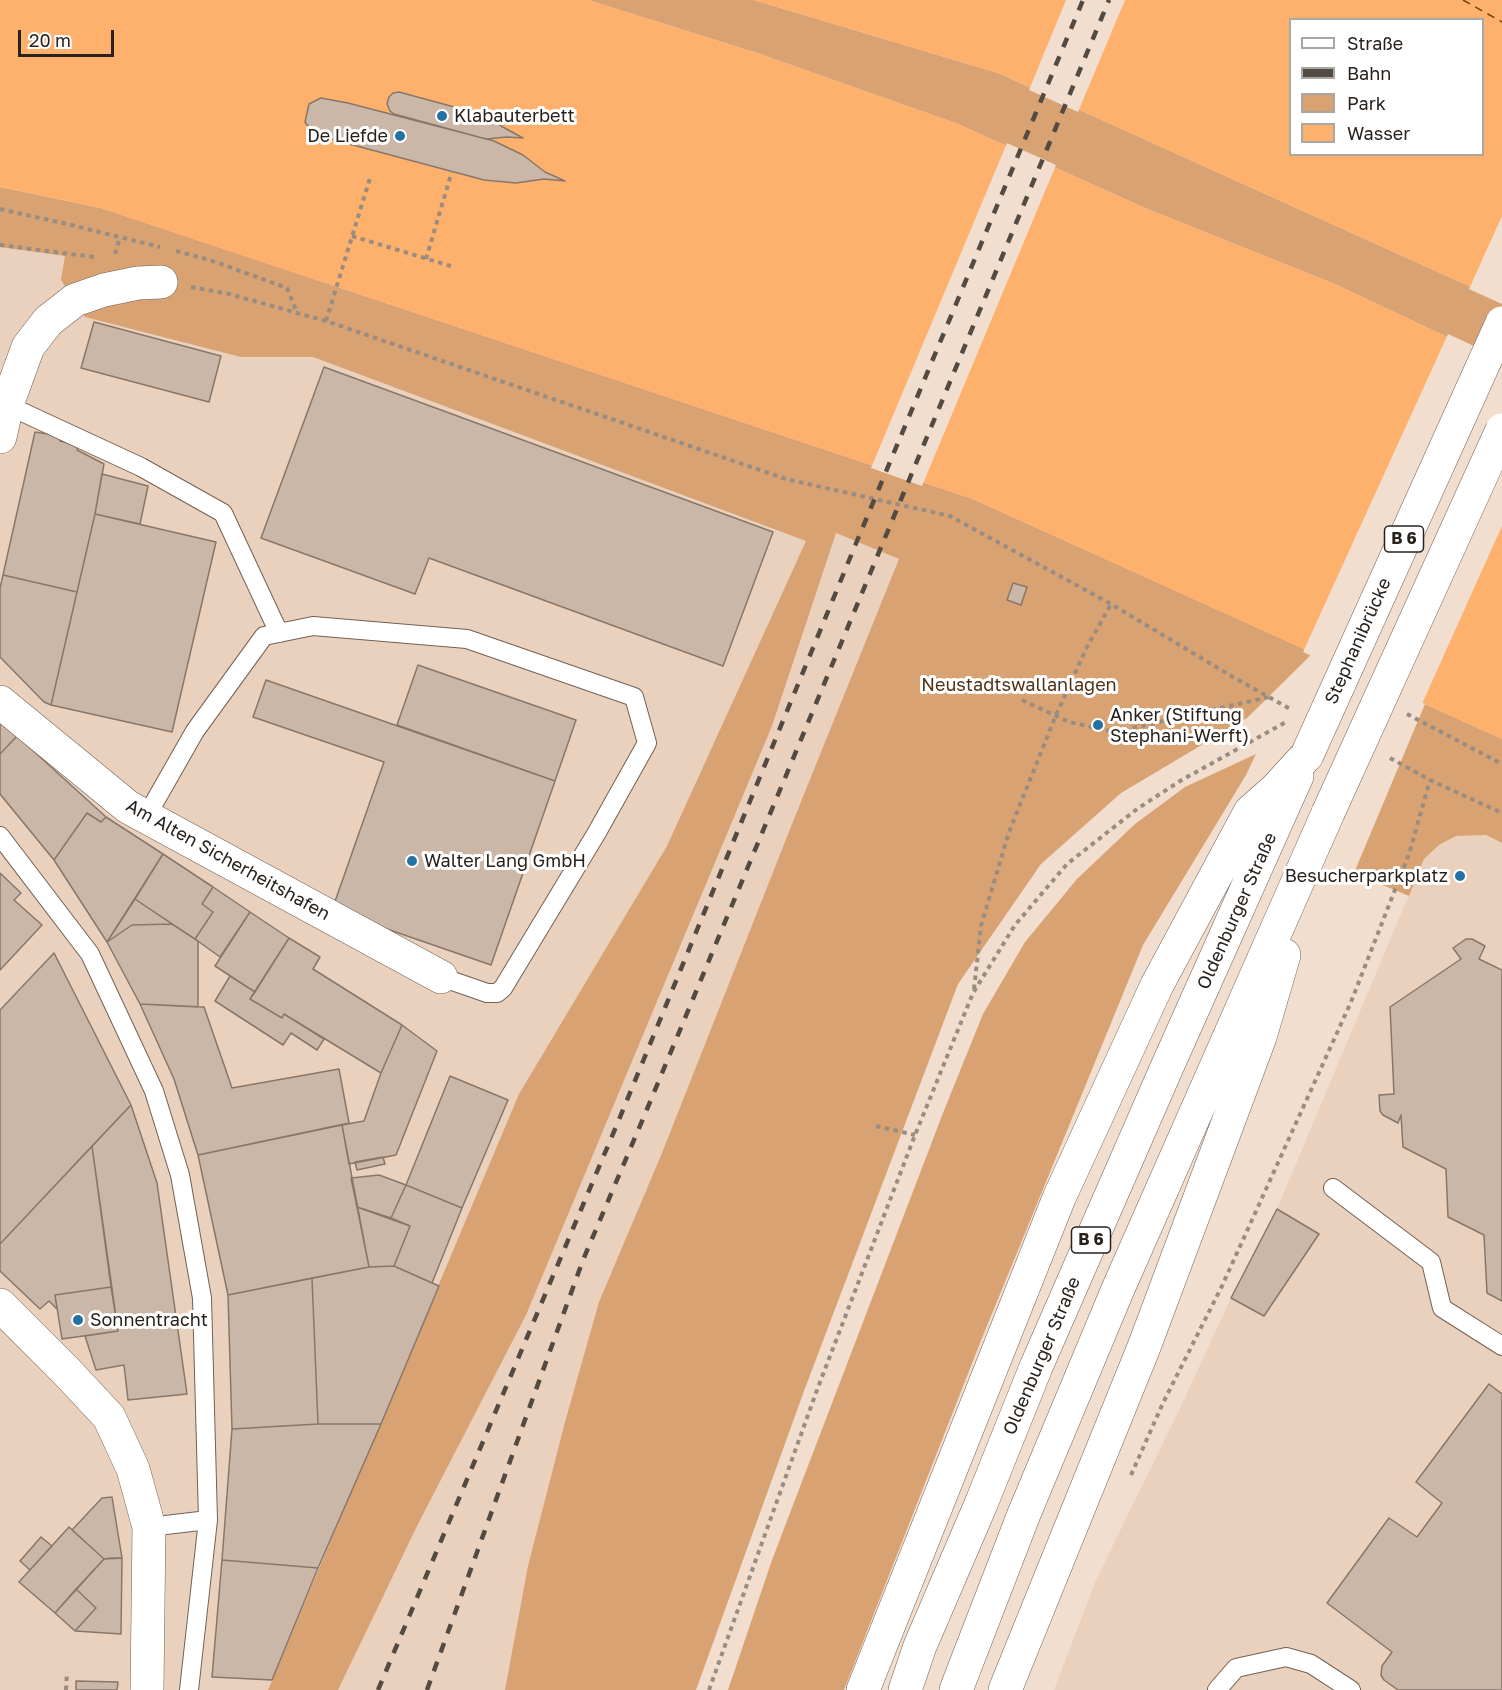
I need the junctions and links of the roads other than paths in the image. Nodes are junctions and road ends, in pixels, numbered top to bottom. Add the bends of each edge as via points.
1 (161, 282) road end
2 (1502, 323) edge
3 (7, 405) junction
4 (1502, 430) edge
5 (0, 437) edge
6 (279, 633) junction
7 (0, 702) edge
8 (1282, 791) junction
9 (1328, 813) junction
10 (146, 817) junction
11 (0, 836) edge
12 (441, 977) joint
13 (1333, 1188) dead end
14 (0, 1305) edge
15 (1502, 1346) edge
16 (208, 1520) junction
17 (149, 1527) junction
18 (147, 1690) edge
19 (189, 1690) edge
20 (864, 1690) edge
21 (904, 1690) edge
22 (956, 1690) edge
23 (1005, 1690) edge
24 (1216, 1690) edge
25 (1351, 1690) edge

1 - 3 main road via 104,290 75,300 48,321 28,347
2 - 8 main road, Stephanibrücke / B 6, bridge via 1306,755
3 - 5 main road
3 - 6 lane via 141,467 223,513
4 - 9 main road, B 6, bridge
6 - 10 lane via 264,636 222,693 195,731
6 - 12 lane via 314,626 467,639 634,697 647,743 503,988 487,993
7 - 10 main road, Am Alten Sicherheitshafen via 128,807
8 - 20 main road via 1250,812 1157,985 1064,1188
8 - 21 main road, Oldenburger Straße / B 6 via 1036,1366
9 - 22 main road, B 6 via 1118,1288
9 - 23 main road via 1256,1048 1144,1347
10 - 12 main road, Am Alten Sicherheitshafen
11 - 16 lane via 90,954 154,1090 180,1175 202,1298
13 - 15 lane via 1431,1262 1442,1308
14 - 17 main road via 109,1418 133,1469
16 - 17 lane
16 - 19 lane
17 - 18 main road
24 - 25 lane via 1236,1668 1286,1657 1311,1664

